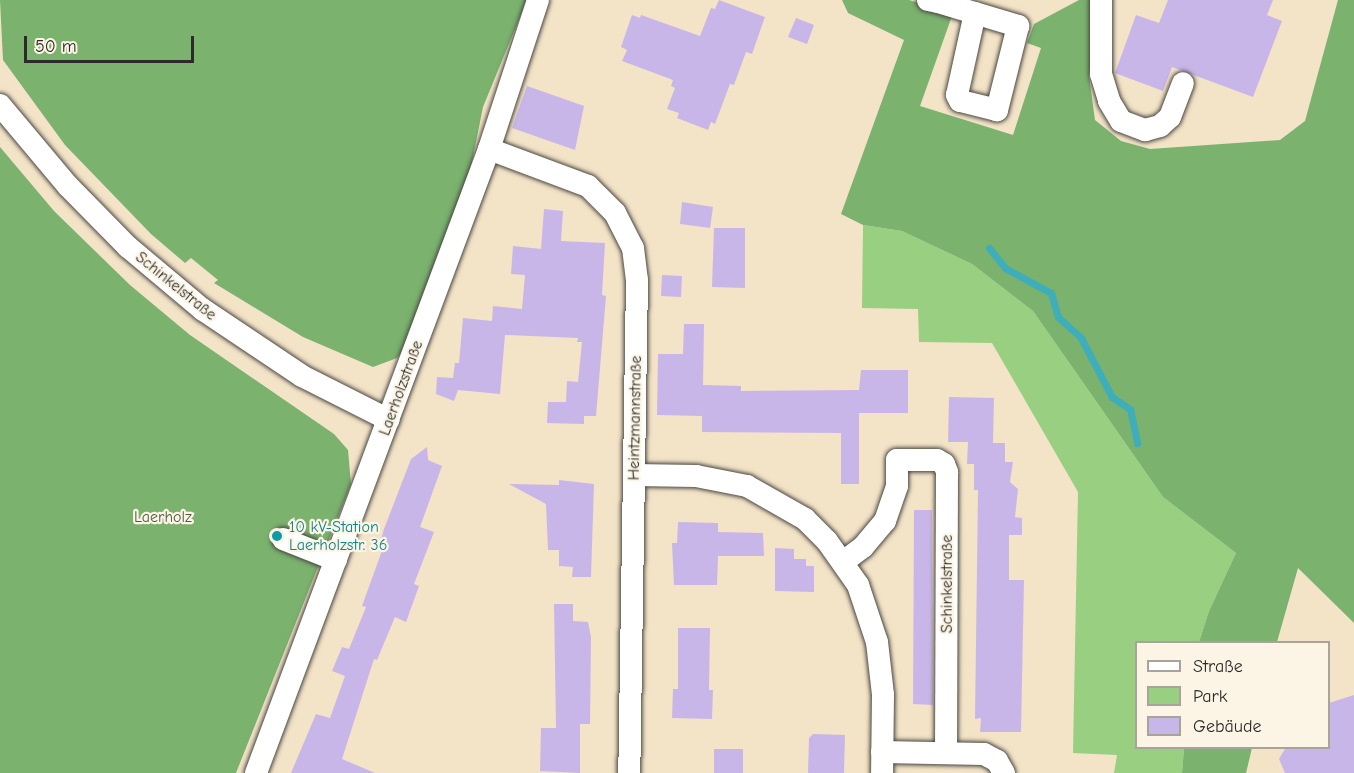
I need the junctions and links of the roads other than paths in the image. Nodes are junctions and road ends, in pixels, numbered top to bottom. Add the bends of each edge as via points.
1 (538, 0) edge
2 (928, 0) edge
3 (1101, 0) edge
4 (975, 13) junction
5 (1183, 83) dead end
6 (0, 105) edge
7 (489, 149) junction
8 (389, 420) junction
9 (634, 475) junction
10 (283, 540) dead end
11 (336, 560) junction
12 (843, 562) junction
13 (946, 752) junction
14 (882, 763) edge
15 (256, 773) edge
16 (629, 773) edge
17 (1004, 773) edge

1 - 7 street, Laerholzstraße
2 - 4 street
3 - 5 street via 1101,74 1109,101 1121,121 1145,130 1160,126 1170,117
4 - 4 street via 1018,26 1001,107 997,110 960,101 957,95
6 - 8 street, Schinkelstraße via 90,209 128,247 202,309 302,376
7 - 8 street, Laerholzstraße
7 - 9 street, Heintzmannstraße via 588,186 615,213 630,237 638,280
8 - 11 street, Laerholzstraße
9 - 12 street via 696,476 747,486 805,519
9 - 16 street, Heintzmannstraße
10 - 11 street
11 - 15 street, Laerholzstraße
12 - 13 street, Schinkelstraße via 863,548 885,521 897,486 897,460 937,460 947,472
12 - 14 street via 858,585 878,642 884,695
13 - 14 street
13 - 17 street via 984,754 997,761

